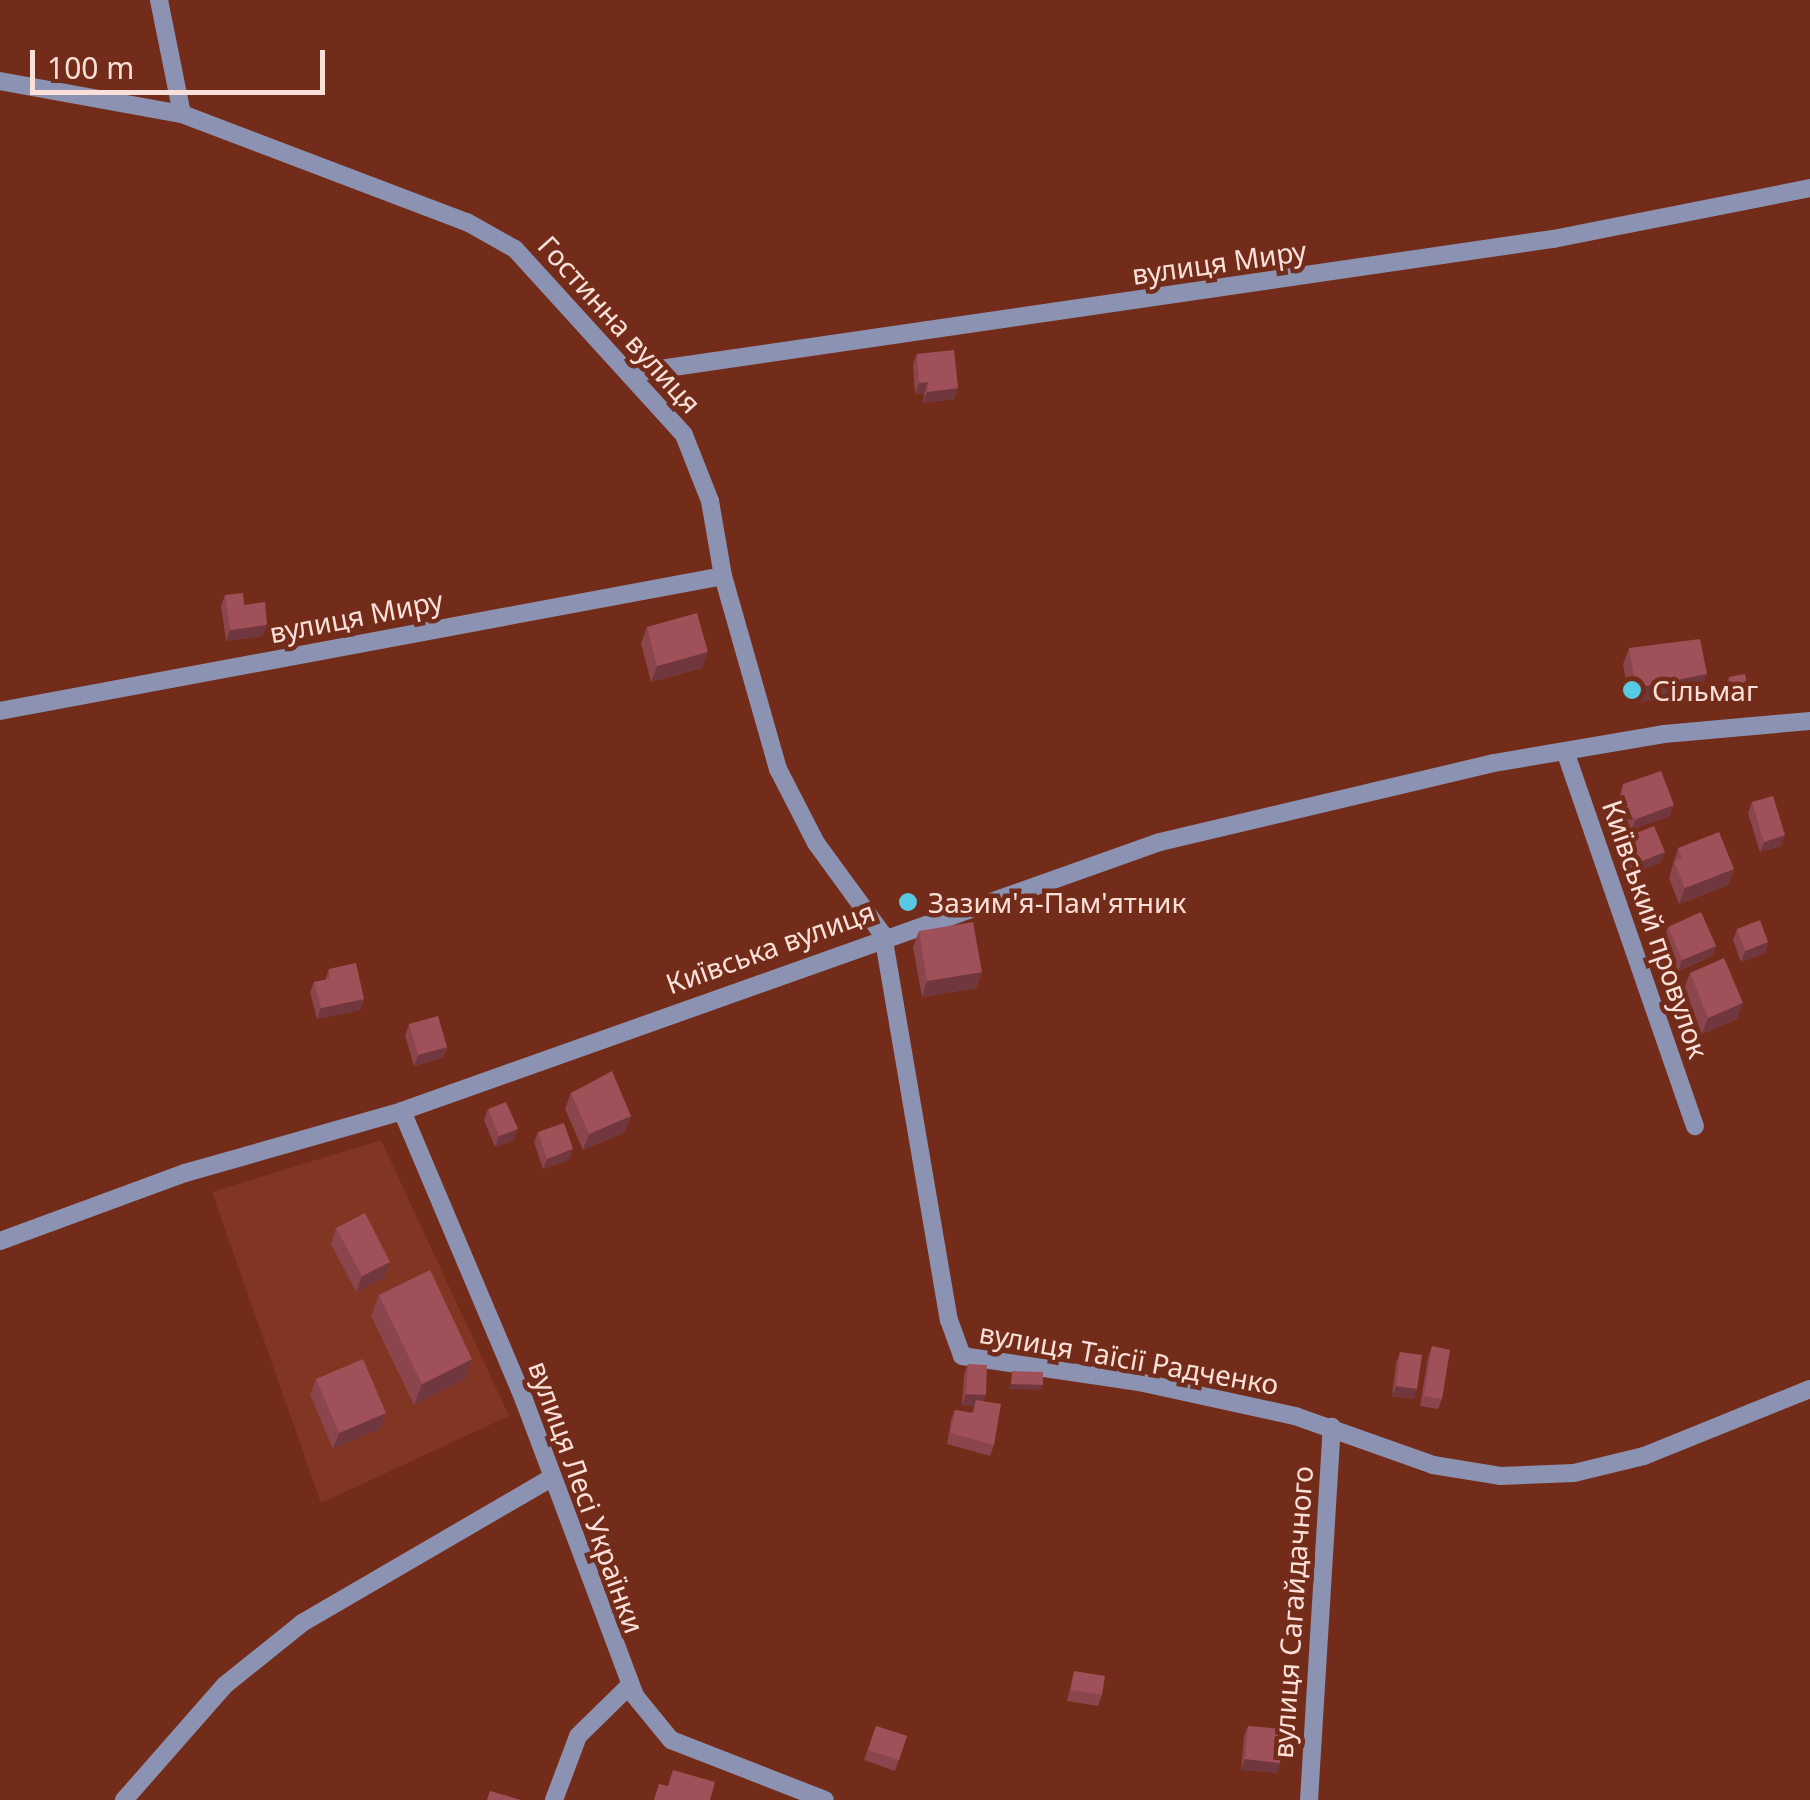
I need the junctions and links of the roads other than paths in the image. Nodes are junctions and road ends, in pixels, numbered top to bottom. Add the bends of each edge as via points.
1 (159, 0) edge
2 (0, 81) edge
3 (182, 114) junction
4 (1810, 188) edge
5 (632, 373) junction
6 (723, 576) junction
7 (0, 711) edge
8 (1810, 721) edge
9 (1565, 751) junction
10 (883, 935) junction
11 (402, 1111) junction
12 (1695, 1126) dead end
13 (0, 1241) edge
14 (1810, 1389) edge
15 (1332, 1427) junction
16 (551, 1478) junction
17 (630, 1686) junction
18 (125, 1800) edge
19 (554, 1800) edge
20 (825, 1800) edge
21 (1309, 1800) edge

1 - 3 street
2 - 3 street, Гостинна вулиця
3 - 5 street, Гостинна вулиця via 467,222 515,249
4 - 5 street, вулиця Миру via 1496,248
5 - 6 street, Гостинна вулиця via 684,436 710,500
6 - 7 street, вулиця Миру
6 - 10 street, Гостинна вулиця via 778,769 816,843
8 - 9 street, Київська вулиця
9 - 10 street, Київська вулиця via 1160,842
9 - 12 street, Київський провулок
10 - 11 street, Київська вулиця
10 - 15 street, вулиця Таїсії Радченко via 948,1320 962,1356 1139,1382
11 - 13 street, Київська вулиця via 185,1173
11 - 16 street, вулиця Лесі Українки
14 - 15 street, вулиця Таїсії Радченко via 1724,1429 1574,1473 1500,1476 1434,1465
15 - 21 street, вулиця Сагайдачного
16 - 17 street, вулиця Лесі Українки
16 - 18 street via 302,1623 226,1685
17 - 19 street via 578,1736
17 - 20 street, вулиця Лесі Українки via 671,1740

